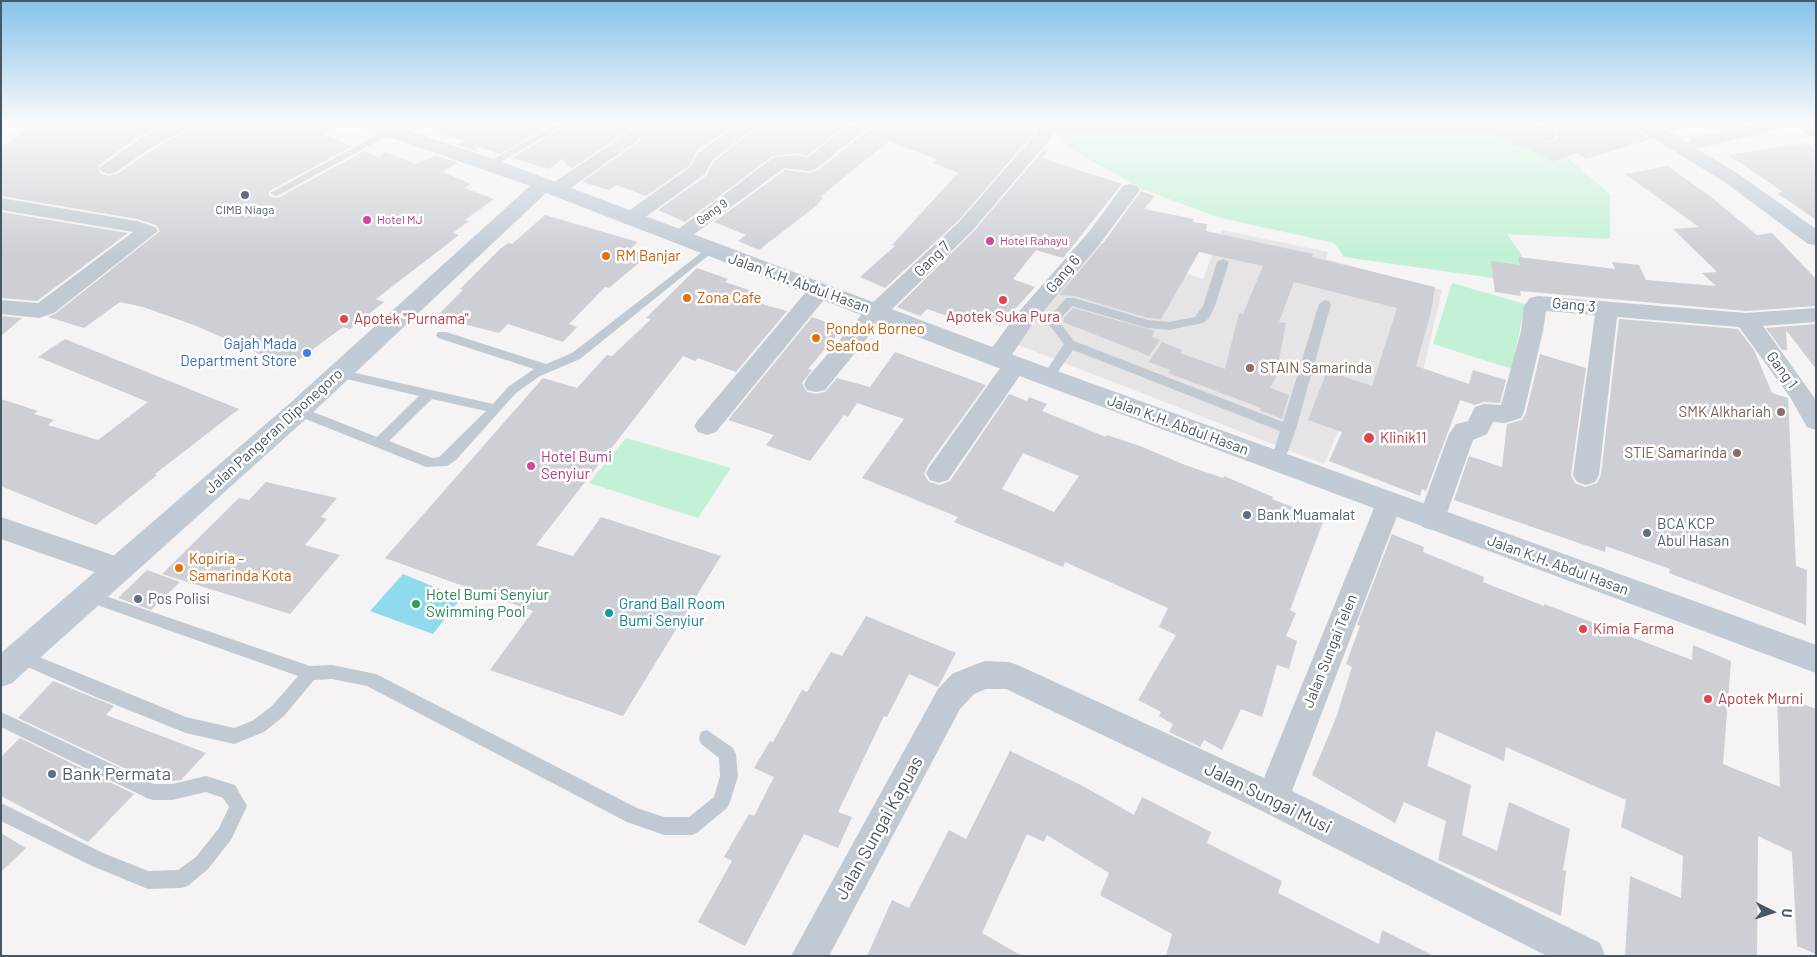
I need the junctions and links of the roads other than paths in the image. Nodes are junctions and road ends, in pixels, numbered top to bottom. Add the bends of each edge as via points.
1 (324, 167) edge
2 (497, 167) edge
3 (583, 167) edge
4 (700, 167) edge
5 (773, 167) edge
6 (1015, 167) edge
7 (1713, 167) edge
8 (1733, 167) edge
9 (549, 188) junction
10 (1130, 190) dead end
11 (275, 193) dead end
12 (1, 204) edge
13 (630, 219) junction
14 (1816, 223) edge
15 (678, 237) junction
16 (1816, 239) edge
17 (710, 249) junction
18 (1223, 262) dead end
19 (819, 291) junction
20 (1325, 304) dead end
21 (1, 307) edge
22 (1607, 308) junction
23 (877, 311) junction
24 (1816, 315) edge
25 (1746, 320) junction
26 (442, 335) dead end
27 (1070, 344) junction
28 (1006, 362) junction
29 (547, 369) junction
30 (338, 373) junction
31 (1048, 377) junction
32 (816, 384) dead end
33 (428, 394) junction
34 (496, 409) junction
35 (298, 411) junction
36 (1816, 420) edge
37 (708, 426) dead end
38 (1289, 429) junction
39 (380, 443) junction
40 (1278, 461) junction
41 (939, 473) dead end
42 (1586, 475) dead end
43 (1389, 503) junction
44 (1432, 519) junction
45 (1, 528) edge
46 (120, 569) junction
47 (88, 596) junction
48 (1816, 659) edge
49 (11, 664) edge
50 (310, 672) junction
51 (949, 700) joint
52 (1, 719) edge
53 (707, 738) dead end
54 (1272, 799) junction
55 (1, 812) edge
56 (810, 956) edge
57 (1587, 956) edge

1 - 11 lane
2 - 9 street, Jalan K.H. Abdul Hasan
3 - 9 street
4 - 13 street
5 - 15 street, Gang 9
6 - 23 street, Gang 7 via 966,226
7 - 16 street
8 - 14 street
9 - 13 street, Jalan K.H. Abdul Hasan
9 - 30 street, Jalan Pangeran Diponegoro
10 - 28 street, Gang 6 via 1095,237 1024,320
12 - 21 street via 148,231 42,310
13 - 15 street, Jalan K.H. Abdul Hasan
15 - 17 street, Jalan K.H. Abdul Hasan
17 - 19 street, Jalan K.H. Abdul Hasan
17 - 29 lane via 576,356
18 - 27 lane via 1209,306 1199,320 1169,326 1147,324 1070,301 1054,323
19 - 23 street, Jalan K.H. Abdul Hasan
19 - 37 street
20 - 38 lane
22 - 25 street, Gang 3
22 - 42 street
22 - 44 street, Gang 3 via 1543,302 1535,306 1512,412 1484,413 1478,428 1462,434
23 - 28 street, Jalan K.H. Abdul Hasan
23 - 32 street, Gang 7
24 - 25 street, Gang 3
25 - 36 street, Gang 1
26 - 29 lane
27 - 31 lane
27 - 38 lane
28 - 31 street, Jalan K.H. Abdul Hasan
28 - 41 street, Gang 6
29 - 34 lane via 512,390
30 - 33 lane
30 - 35 street, Jalan Pangeran Diponegoro
31 - 40 street, Jalan K.H. Abdul Hasan
33 - 34 lane
33 - 39 lane
34 - 39 lane via 442,462 431,463
35 - 39 lane
35 - 46 street, Jalan Pangeran Diponegoro
38 - 40 lane
40 - 43 street, Jalan K.H. Abdul Hasan
43 - 44 street, Jalan K.H. Abdul Hasan
43 - 54 street, Jalan Sungai Telen
44 - 48 street, Jalan K.H. Abdul Hasan
45 - 46 street
46 - 47 street, Jalan Pangeran Diponegoro
47 - 49 street, Jalan Pangeran Diponegoro
47 - 50 lane
49 - 50 lane via 102,692 186,725 234,736 258,727 278,711
50 - 53 lane via 332,672 370,679 633,816 664,826 692,826 721,802 729,776 727,754
51 - 54 street, Jalan Sungai Musi via 963,684 985,675 1009,676
51 - 56 street, Jalan Sungai Kapuas
52 - 55 lane via 153,792 172,792 206,784 228,791 238,806 225,834 202,863 181,879 148,880 98,860
54 - 57 street, Jalan Sungai Musi

